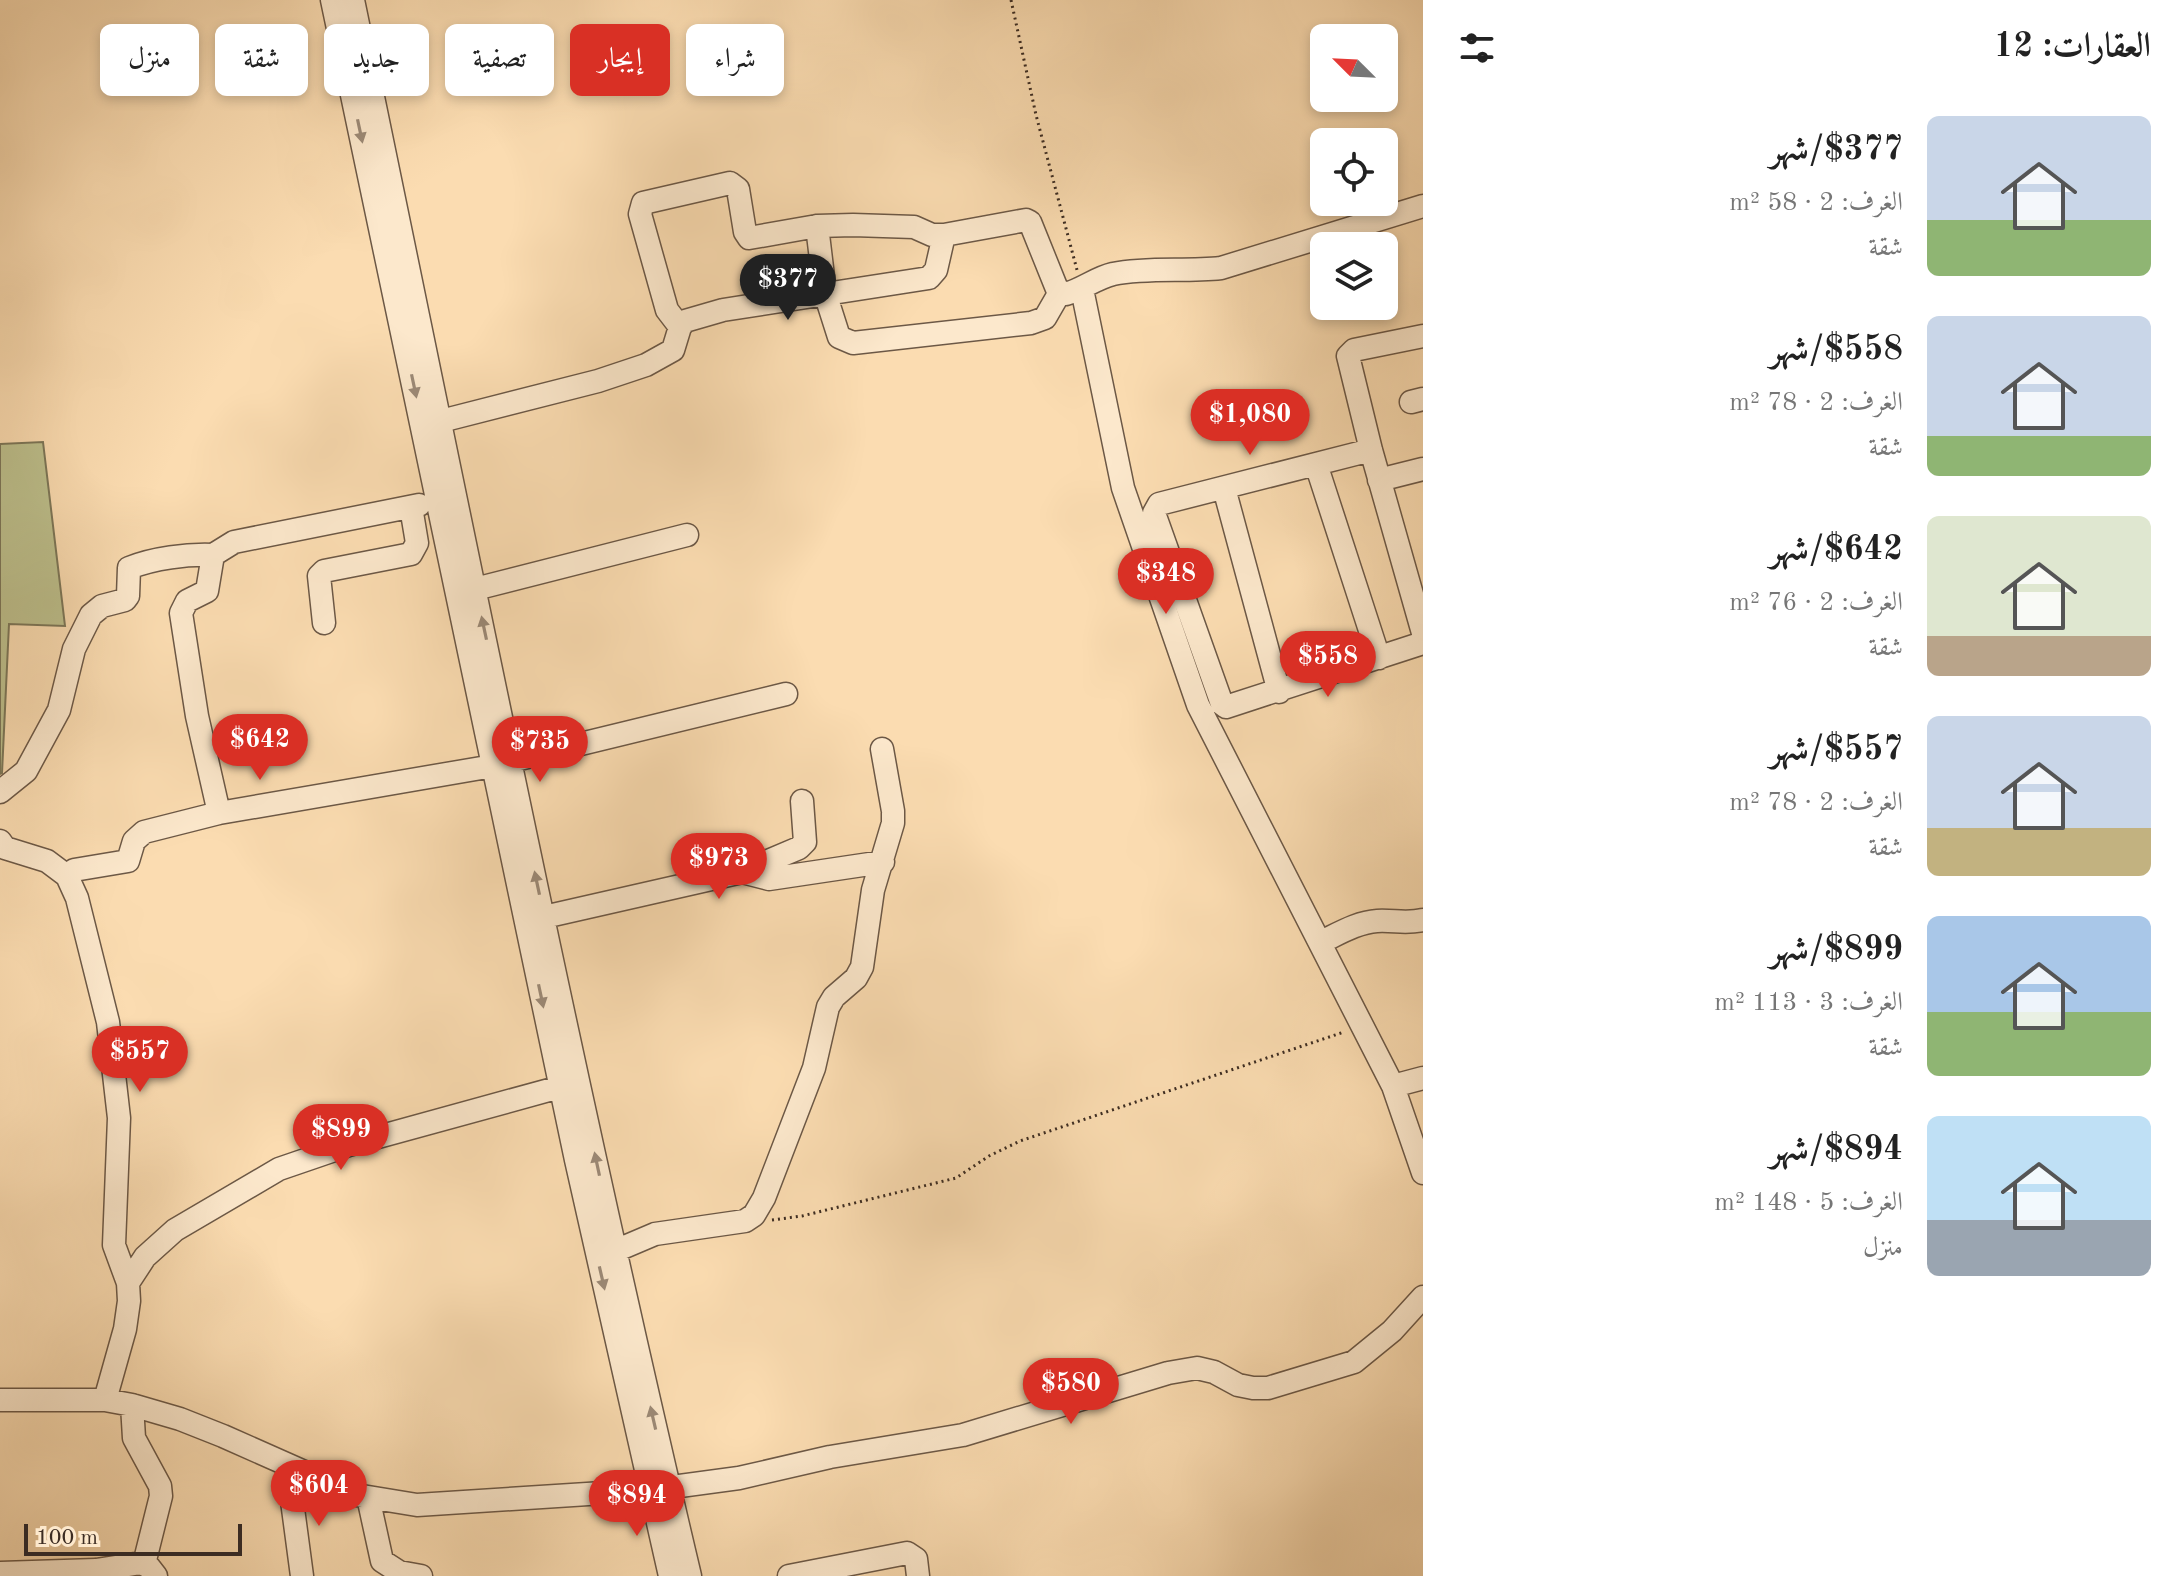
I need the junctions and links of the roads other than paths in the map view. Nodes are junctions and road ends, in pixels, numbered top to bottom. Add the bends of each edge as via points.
1 (332, 0) edge
2 (353, 0) edge
3 (1423, 206) edge
4 (817, 226) junction
5 (944, 235) junction
6 (1071, 291) junction
7 (825, 293) junction
8 (680, 327) junction
9 (1423, 336) edge
10 (441, 421) junction
11 (1371, 450) junction
12 (1316, 464) junction
13 (1423, 469) edge
14 (1379, 480) junction
15 (1224, 488) junction
16 (687, 535) dead end
17 (213, 555) junction
18 (475, 589) junction
19 (324, 623) dead end
20 (1423, 633) edge
21 (1423, 643) edge
22 (1379, 658) junction
23 (1279, 692) junction
24 (786, 694) dead end
25 (882, 749) dead end
26 (502, 764) junction
27 (0, 792) edge
28 (802, 801) dead end
29 (219, 813) junction
30 (0, 841) edge
31 (883, 862) junction
32 (742, 872) junction
33 (67, 876) junction
34 (544, 917) junction
35 (1423, 920) edge
36 (1321, 942) junction
37 (1423, 1078) edge
38 (1393, 1086) junction
39 (560, 1087) junction
40 (1423, 1173) edge
41 (615, 1251) junction
42 (128, 1283) junction
43 (1423, 1297) edge
44 (0, 1400) edge
45 (105, 1400) junction
46 (132, 1405) junction
47 (304, 1473) junction
48 (659, 1489) junction
49 (368, 1497) junction
50 (150, 1570) edge
51 (0, 1573) edge
52 (302, 1576) edge
53 (421, 1576) edge
54 (670, 1576) edge
55 (690, 1576) edge
56 (789, 1576) edge
57 (918, 1576) edge

1 -> 26 street
2 - 10 street
3 - 6 street via 1221,268 1114,274
4 - 5 street via 899,225
4 - 7 street
4 - 8 street via 749,238 738,189 730,183 643,203 640,214 667,310
5 - 6 street via 1030,222
5 - 7 street via 929,278
6 - 7 street via 1045,318 1031,323 853,343 839,337
6 - 36 street via 1123,488 1198,705
7 - 8 street via 723,310
8 - 10 street via 673,350 646,365
9 - 11 street via 1354,350 1348,356
10 - 18 street
11 - 12 street
11 - 14 street
12 - 15 street
12 - 22 street
13 - 14 street
14 - 20 street
15 - 23 street
15 - 23 street via 1159,504 1154,513 1222,704 1231,708
16 - 18 street
17 - 19 street via 234,542 415,506 417,543 411,554 319,576
17 - 27 street via 129,568 128,596 91,615 74,649 59,710 26,771
17 - 29 street via 207,591 187,601 181,613
26 -> 18 street
21 - 22 street
22 - 23 street
24 - 26 street
25 - 31 street via 893,811
26 - 29 street
34 -> 26 street
26 -> 39 street
28 - 32 street via 805,842
29 - 33 street via 144,832 134,841 128,861 74,870
30 - 33 street via 5,848 47,861
31 - 32 street via 769,879
31 - 41 street via 873,890 862,967 828,1007 814,1068 754,1215 745,1221 655,1234
32 - 34 street
33 - 42 street via 108,1022 119,1118 114,1245
41 -> 34 street
35 - 36 street via 1375,921
36 - 38 street
37 - 38 street
38 - 40 street
39 - 42 street via 279,1169 175,1230 145,1257
39 -> 48 street
48 -> 41 street
42 - 45 street via 125,1329
43 - 48 street via 1354,1362 1268,1388 1238,1385 1197,1368 963,1435
44 - 45 street
45 - 46 street
46 - 47 street via 180,1419
46 - 50 street via 134,1438 160,1486
47 - 49 street
47 - 52 street via 292,1501
48 - 49 street via 417,1505
48 - 54 street
48 - 55 street
49 - 53 street via 382,1561 399,1572
50 - 51 street
56 - 57 street via 907,1553 916,1559

